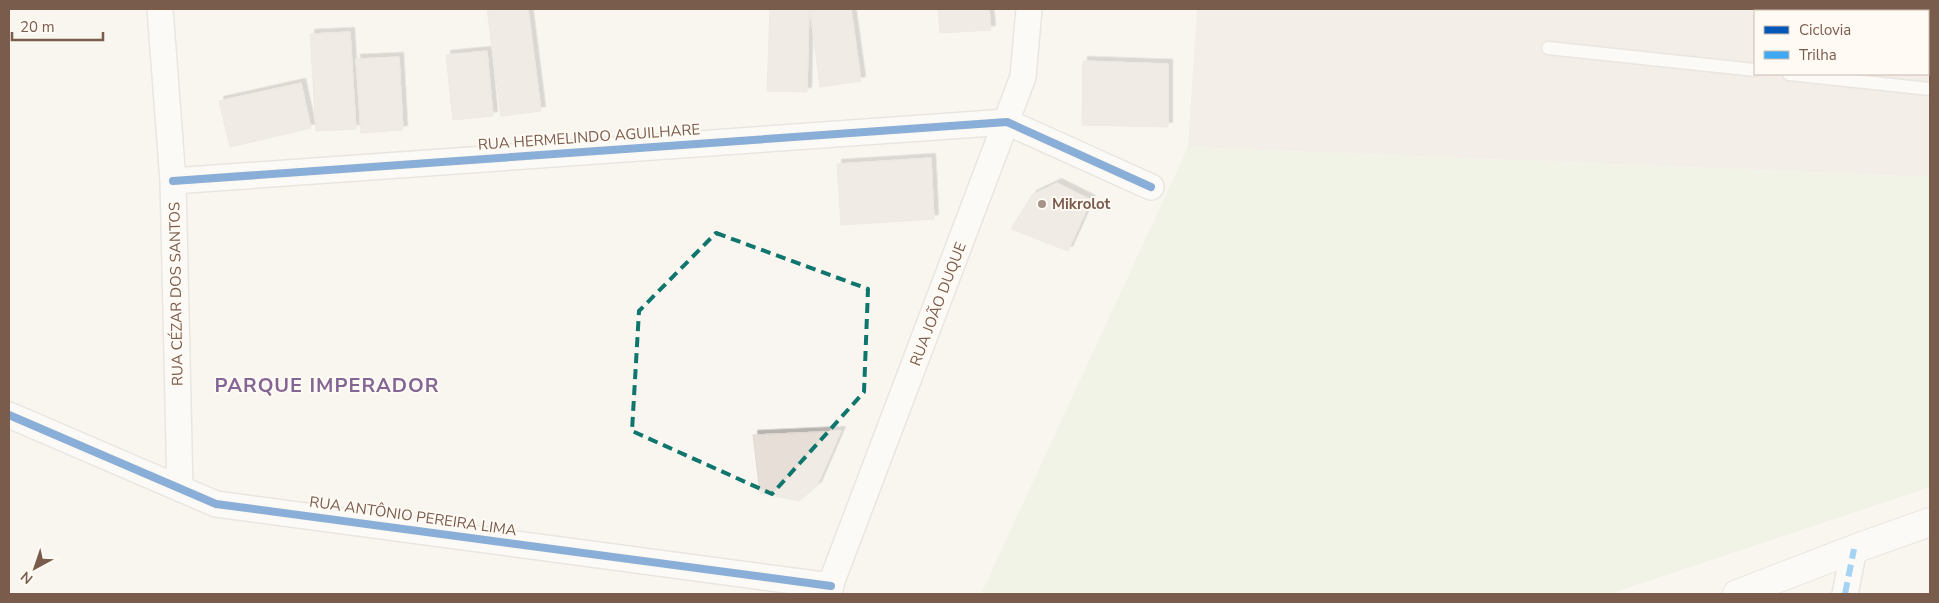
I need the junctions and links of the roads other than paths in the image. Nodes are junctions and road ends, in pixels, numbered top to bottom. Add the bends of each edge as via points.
1 (160, 9) edge
2 (1029, 9) edge
3 (1548, 48) dead end
4 (1754, 70) edge
5 (1798, 75) edge
6 (1930, 89) edge
7 (1007, 122) junction
8 (173, 180) junction
9 (1151, 187) dead end
10 (9, 415) edge
11 (180, 489) junction
12 (1930, 522) edge
13 (1854, 549) junction
14 (829, 590) edge
15 (1738, 594) edge
16 (1845, 594) edge

1 - 8 street, RUA CÉZAR DOS SANTOS
2 - 7 street, RUA JOÃO DUQUE via 1023,77
3 - 4 lane
5 - 6 lane
7 - 8 street, RUA HERMELINDO AGUILHARE
7 - 9 street
7 - 14 street, RUA JOÃO DUQUE
8 - 11 street, RUA CÉZAR DOS SANTOS
10 - 11 street, RUA ANTÔNIO PEREIRA LIMA
11 - 14 street, RUA ANTÔNIO PEREIRA LIMA via 216,504
12 - 13 street
13 - 15 street
13 - 16 street

